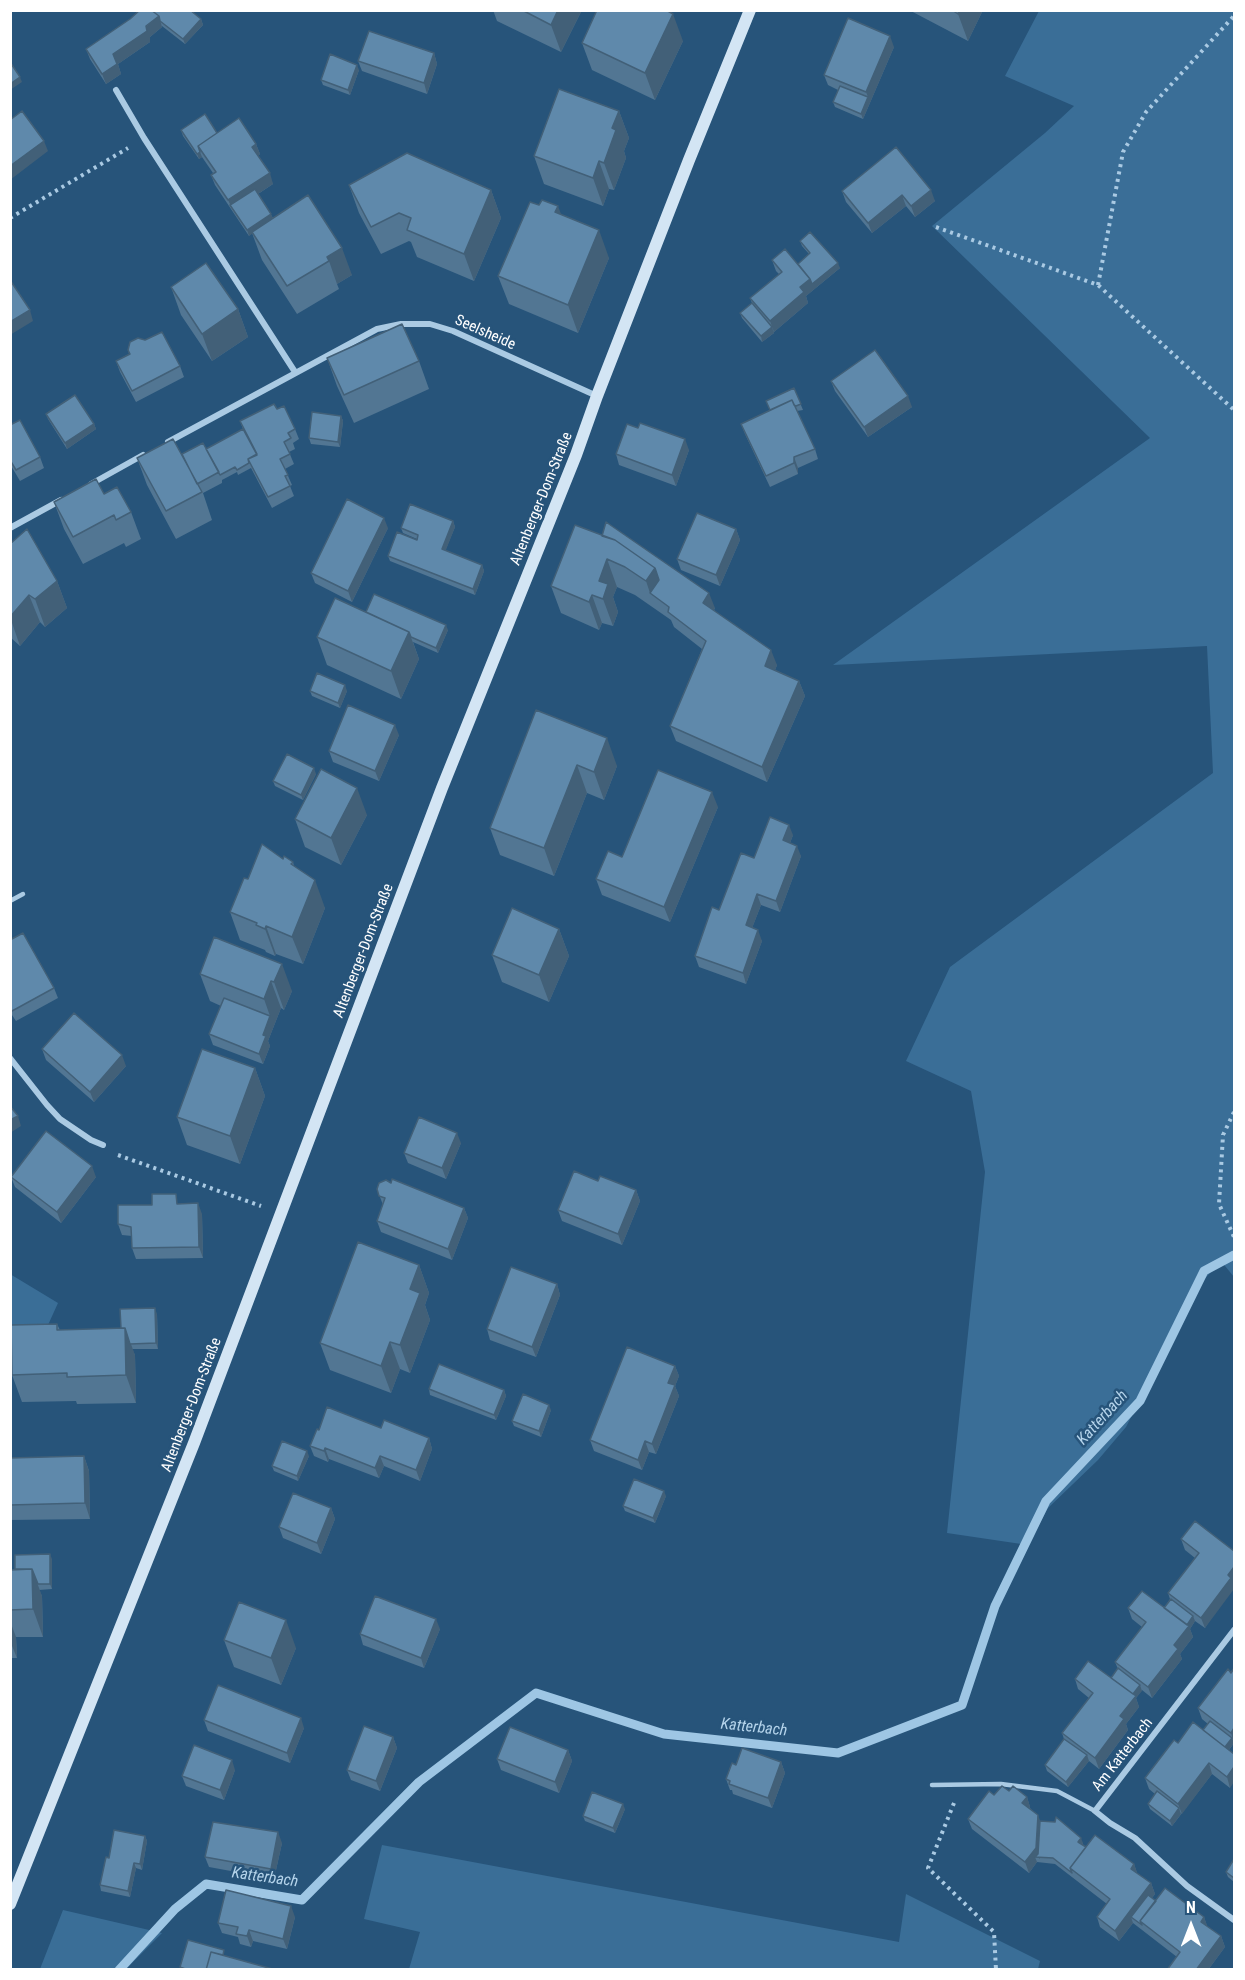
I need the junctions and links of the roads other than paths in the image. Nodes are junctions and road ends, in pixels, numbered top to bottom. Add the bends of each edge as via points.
1 (745, 12) edge
2 (116, 90) dead end
3 (296, 372) junction
4 (597, 396) junction
5 (163, 444) edge
6 (153, 450) edge
7 (82, 489) edge
8 (72, 494) edge
9 (10, 528) edge
10 (23, 894) dead end
11 (10, 901) edge
12 (10, 1058) edge
13 (104, 1145) road end
14 (1234, 1630) edge
15 (932, 1785) dead end
16 (1095, 1811) junction
17 (10, 1904) edge
18 (1234, 1920) edge

1 - 4 main road, Altenberger-Dom-Straße
2 - 3 street
3 - 4 street, Seelsheide via 377,328 430,324
3 - 5 street, Seelsheide
4 - 17 main road, Altenberger-Dom-Straße via 441,788 194,1443
6 - 7 street
8 - 9 street
10 - 11 lane
12 - 13 street via 60,1119
14 - 16 street, Am Katterbach
15 - 16 lane via 1001,1784 1057,1791
16 - 18 street, Am Katterbach via 1135,1838 1187,1886

